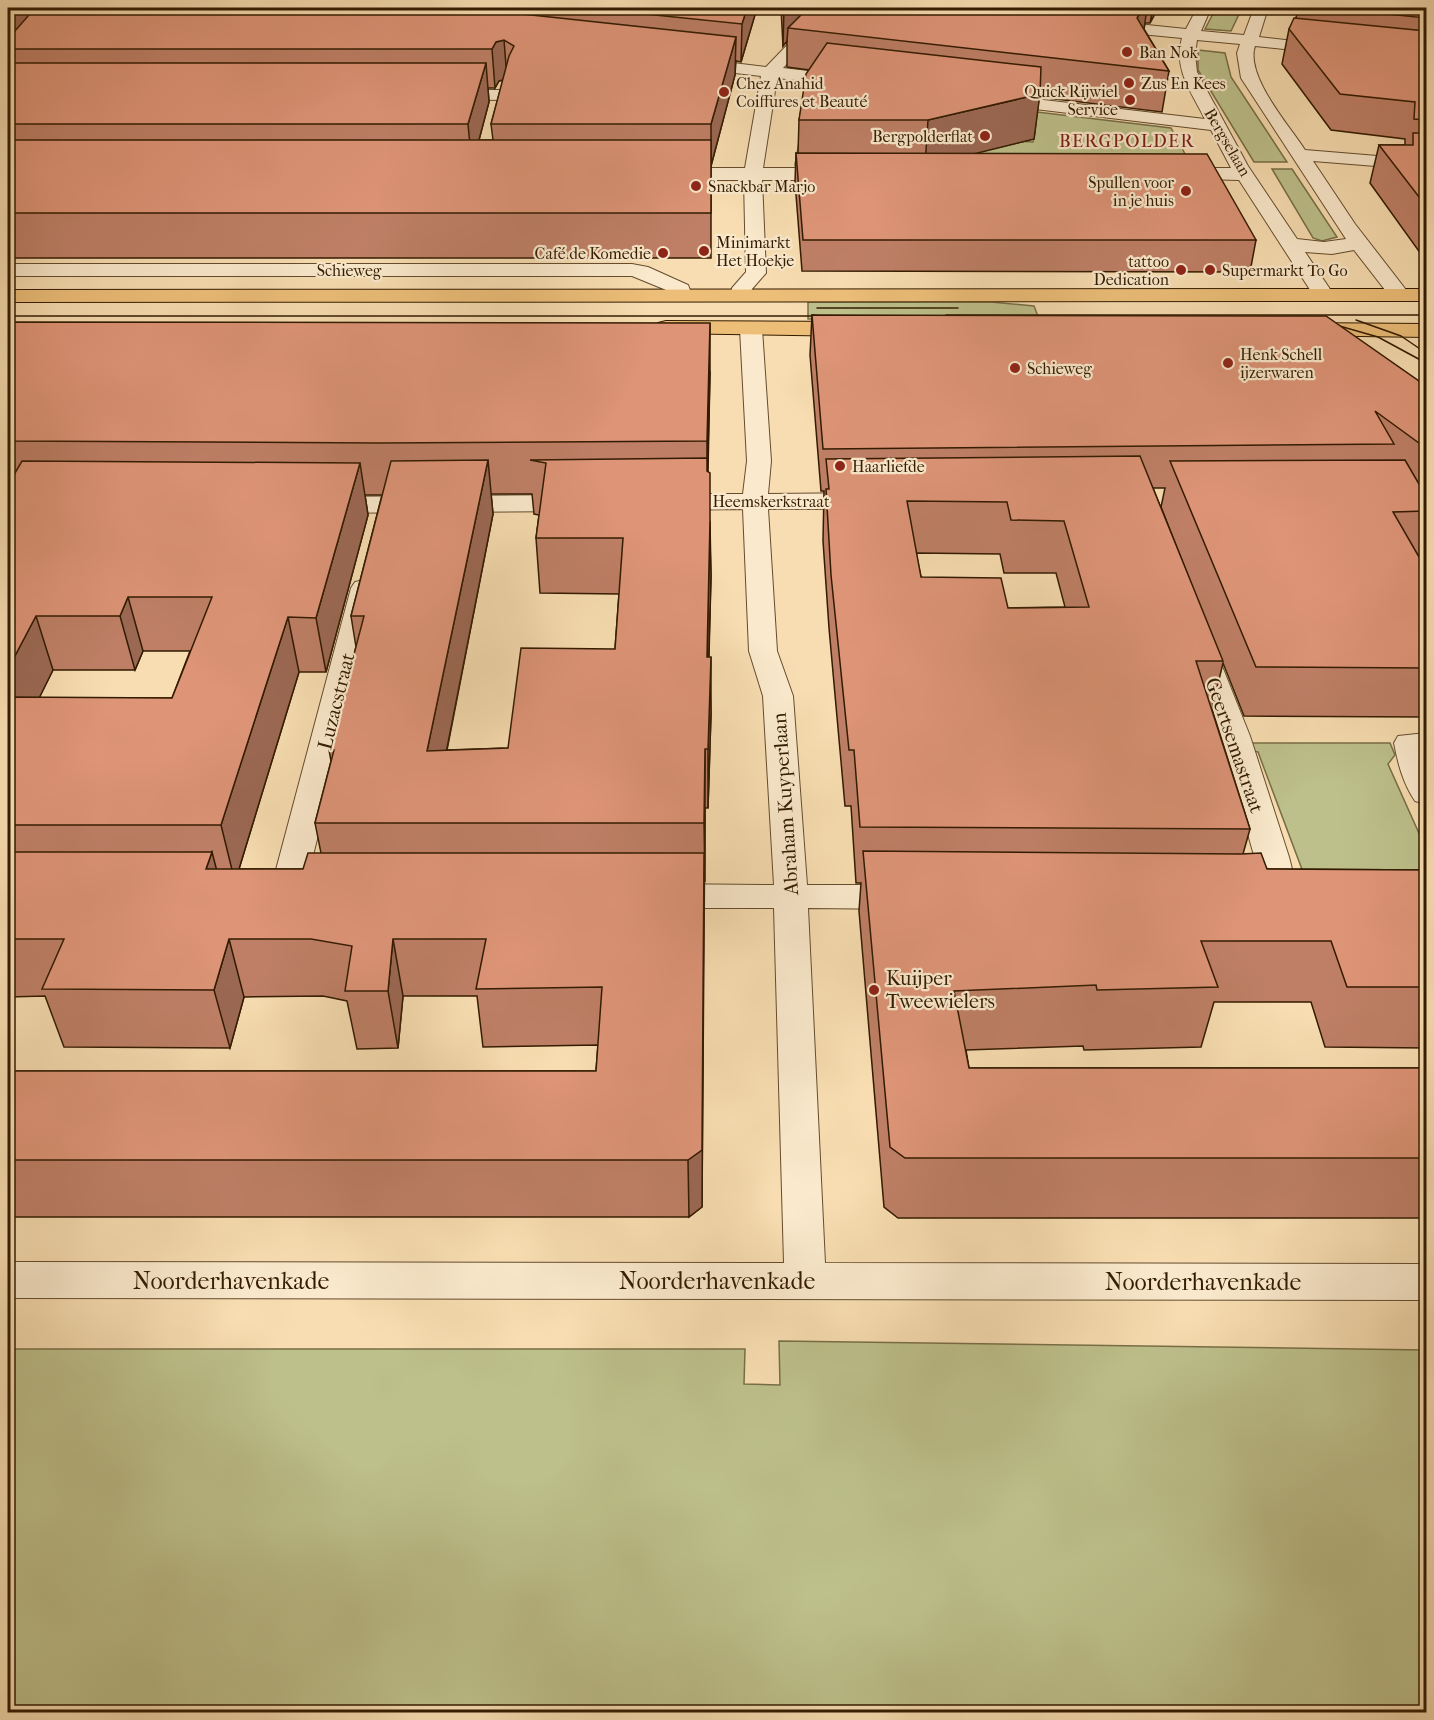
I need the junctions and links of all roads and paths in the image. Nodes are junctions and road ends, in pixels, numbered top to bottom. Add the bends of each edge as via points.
1 (765, 8) edge
2 (1204, 8) edge
3 (1261, 8) edge
4 (829, 11) edge
5 (1088, 23) edge
6 (1191, 35) junction
7 (1249, 40) junction
8 (1344, 50) edge
9 (675, 61) edge
10 (770, 72) junction
11 (864, 83) edge
12 (432, 95) edge
13 (982, 97) edge
14 (496, 117) edge
15 (1218, 126) junction
16 (1300, 155) junction
17 (1426, 165) edge
18 (647, 174) edge
19 (753, 174) junction
20 (858, 174) edge
21 (1152, 174) edge
22 (1245, 174) junction
23 (1358, 242) junction
24 (1290, 244) junction
25 (8, 270) edge
26 (746, 287) junction
27 (681, 295) junction
28 (1323, 295) junction
29 (1399, 295) junction
30 (1426, 295) edge
31 (8, 296) edge
32 (1426, 319) edge
33 (670, 328) joint
34 (881, 329) edge
35 (1281, 330) edge
36 (1349, 331) junction
37 (1426, 331) edge
38 (648, 336) edge
39 (751, 338) junction
40 (1372, 349) edge
41 (755, 501) junction
42 (896, 501) edge
43 (648, 502) edge
44 (601, 503) edge
45 (303, 504) edge
46 (372, 563) edge
47 (1189, 618) edge
48 (1418, 742) edge
49 (1426, 794) edge
50 (627, 896) edge
51 (791, 896) junction
52 (251, 897) edge
53 (286, 897) junction
54 (321, 897) edge
55 (932, 898) edge
56 (1214, 900) edge
57 (8, 1280) edge
58 (805, 1281) junction
59 (1426, 1282) edge

1 - 4 street
2 - 6 street, Bergselaan
3 - 7 street
4 - 10 street
5 - 6 street
6 - 7 street
6 - 15 street, Bergselaan via 1186,47 1187,65
7 - 8 street
7 - 16 street via 1245,52 1249,78
9 - 10 street
10 - 11 street
10 - 19 street
12 - 14 street via 505,90
13 - 15 street
15 - 22 street, Bergselaan
16 - 17 street
16 - 23 street
18 - 19 street
19 - 20 street
19 - 26 street via 756,273
21 - 22 street
22 - 24 street, Bergselaan
23 - 24 street via 1342,248
23 - 29 street
24 - 28 street, Bergselaan
25 - 27 street, Schieweg via 627,270 641,271 681,289
26 - 27 main road, Schieweg
26 - 28 main road, Schieweg
27 - 31 main road, Schieweg
28 - 29 main road, Schieweg
28 - 36 main road, Bergselaan
29 - 30 main road, Schieweg
29 - 32 main road
33 - 38 street via 669,335
33 - 39 main road
34 - 39 main road
35 - 36 main road
36 - 37 main road
36 - 40 main road, Bergselaan
39 - 41 street, Abraham Kuyperlaan via 759,461
41 - 42 street, Heemskerkstraat
41 - 43 street, Heemskerkstraat
41 - 51 street, Abraham Kuyperlaan via 763,651 778,696
44 - 45 street via 383,517
46 - 53 street, Luzacstraat
47 - 56 street, Geertsemastraat via 1234,736 1276,873 1270,891 1253,897
48 - 49 street via 1414,768
50 - 51 street
51 - 55 street
51 - 58 street, Abraham Kuyperlaan
52 - 53 street
53 - 54 street
57 - 58 street, Noorderhavenkade
58 - 59 street, Noorderhavenkade

